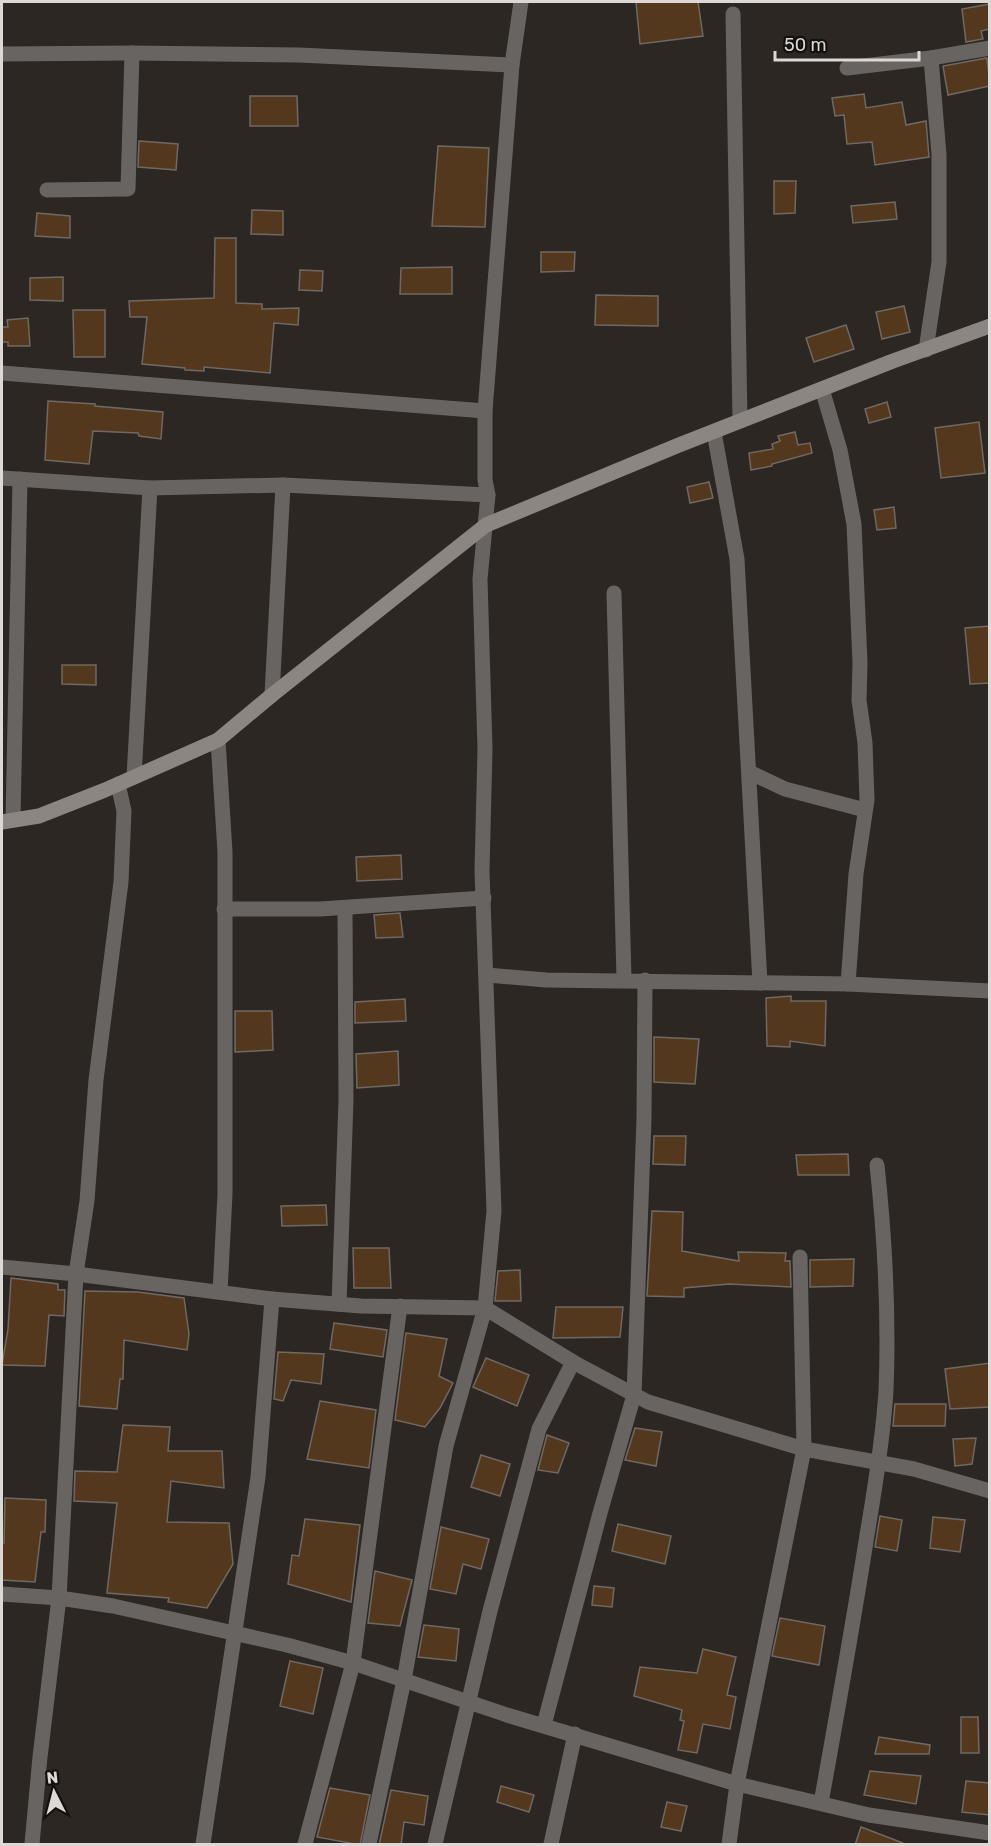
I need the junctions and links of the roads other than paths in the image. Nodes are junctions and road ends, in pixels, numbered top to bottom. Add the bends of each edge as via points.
1 (521, 2) edge
2 (733, 14) dead end
3 (990, 48) edge
4 (132, 53) junction
5 (2, 54) edge
6 (931, 58) junction
7 (512, 65) junction
8 (847, 68) dead end
9 (47, 190) dead end
10 (990, 327) edge
11 (926, 350) junction
12 (2, 373) edge
13 (822, 389) junction
14 (485, 411) junction
15 (740, 421) junction
16 (714, 432) junction
17 (2, 478) edge
18 (20, 479) junction
19 (283, 485) junction
20 (150, 488) junction
21 (488, 495) junction
22 (486, 525) junction
23 (614, 593) dead end
24 (272, 695) junction
25 (218, 740) junction
26 (749, 772) junction
27 (134, 777) junction
28 (118, 784) junction
29 (865, 810) junction
30 (7, 821) edge
31 (484, 898) junction
32 (345, 908) junction
33 (224, 909) junction
34 (487, 975) junction
35 (624, 979) junction
36 (645, 980) junction
37 (760, 983) junction
38 (848, 984) junction
39 (990, 991) edge
40 (877, 1165) dead end
41 (800, 1257) dead end
42 (2, 1267) edge
43 (76, 1274) junction
44 (220, 1292) junction
45 (272, 1299) junction
46 (339, 1304) junction
47 (400, 1306) junction
48 (485, 1308) junction
49 (573, 1362) junction
50 (634, 1395) junction
51 (804, 1449) junction
52 (878, 1464) junction
53 (990, 1491) edge
54 (2, 1594) edge
55 (59, 1598) junction
56 (235, 1632) junction
57 (353, 1663) junction
58 (404, 1680) junction
59 (468, 1701) junction
60 (544, 1725) junction
61 (575, 1734) junction
62 (737, 1784) junction
63 (820, 1803) junction
64 (990, 1833) edge
65 (33, 1845) edge
66 (203, 1845) edge
67 (306, 1845) edge
68 (369, 1845) edge
69 (435, 1845) edge
70 (551, 1845) edge
71 (729, 1845) edge

1 - 7 street
2 - 15 street
3 - 6 street
4 - 5 street
4 - 7 street
4 - 9 street via 128,189
6 - 8 street
6 - 11 street via 939,155 939,262
7 - 14 street
10 - 11 street
11 - 13 street
12 - 14 street
13 - 15 street
13 - 29 street via 840,450 854,524 867,782
14 - 21 street
15 - 16 street
16 - 22 street
16 - 26 street via 737,559
17 - 18 street
18 - 20 street
18 - 30 street
19 - 20 street
19 - 21 street
19 - 24 street
20 - 27 street
21 - 22 street
22 - 24 street
22 - 31 street via 480,579
23 - 35 street
24 - 25 street
25 - 27 street
25 - 33 street via 225,852
26 - 29 street via 785,789
26 - 37 street
27 - 28 street
28 - 30 street via 39,816
28 - 43 street via 124,811 121,882
29 - 38 street
31 - 32 street
31 - 34 street
32 - 33 street
32 - 46 street via 346,1100
33 - 44 street via 225,1194
34 - 35 street via 546,980
34 - 48 street via 494,1211
35 - 36 street
36 - 37 street
36 - 50 street
37 - 38 street
38 - 39 street
40 - 52 street via 884,1230 887,1331 886,1393
41 - 51 street
42 - 43 street
43 - 44 street
43 - 55 street
44 - 45 street
45 - 46 street
45 - 56 street via 258,1477
46 - 47 street
47 - 48 street
47 - 57 street
48 - 49 street
48 - 58 street via 446,1446
49 - 50 street
49 - 59 street via 539,1429
50 - 51 street
50 - 60 street
51 - 52 street
51 - 62 street
52 - 53 street via 914,1469
52 - 63 street via 851,1642
54 - 55 street
55 - 56 street via 113,1605
55 - 65 street
56 - 57 street
56 - 66 street
57 - 58 street
57 - 67 street
58 - 59 street
58 - 68 street
59 - 60 street
59 - 69 street
60 - 61 street
61 - 62 street
61 - 70 street
62 - 63 street
62 - 71 street
63 - 64 street via 869,1815

